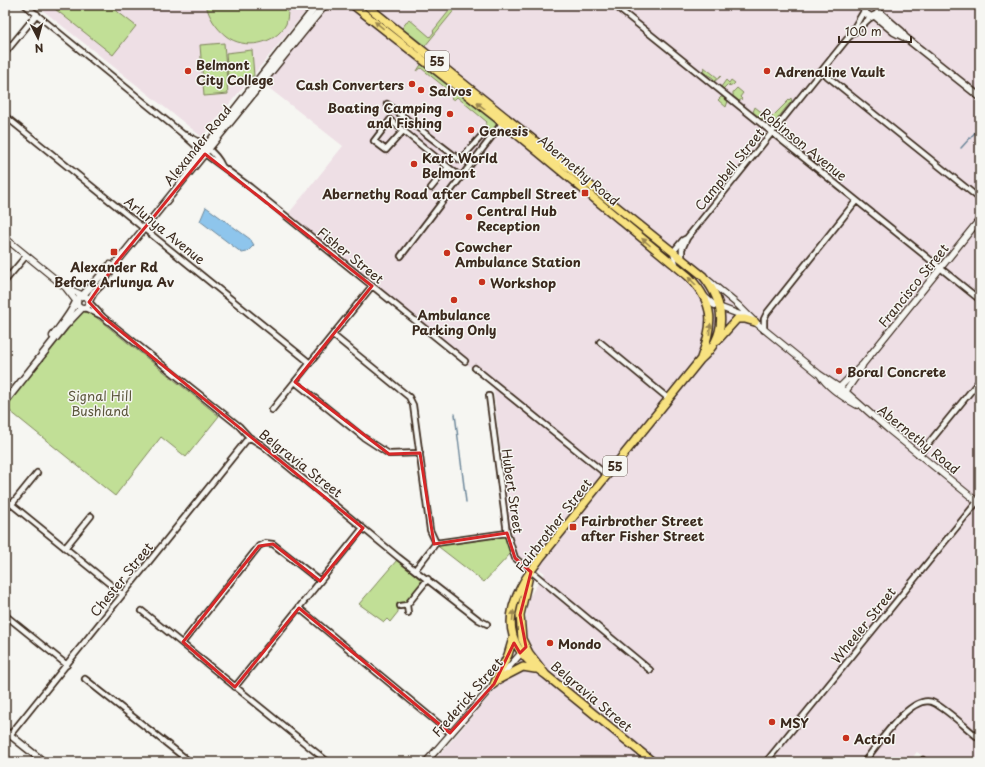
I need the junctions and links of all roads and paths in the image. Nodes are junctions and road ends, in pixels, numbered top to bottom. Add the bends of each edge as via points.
1 (26, 5) edge
2 (317, 5) edge
3 (325, 5) edge
4 (353, 5) edge
5 (366, 5) edge
6 (614, 5) edge
7 (879, 5) edge
8 (864, 7) edge
9 (37, 14) junction
10 (875, 15) junction
11 (848, 38) junction
12 (5, 53) edge
13 (822, 72) junction
14 (980, 97) edge
15 (387, 104) dead end
16 (5, 116) edge
17 (505, 120) junction
18 (403, 131) junction
19 (485, 132) dead end
20 (773, 133) junction
21 (205, 151) junction
22 (460, 160) junction
23 (448, 167) junction
24 (469, 167) junction
25 (461, 176) junction
26 (431, 188) dead end
27 (980, 199) edge
28 (856, 201) junction
29 (980, 219) edge
30 (143, 226) junction
31 (5, 238) edge
32 (687, 238) junction
33 (673, 252) junction
34 (26, 256) junction
35 (401, 256) dead end
36 (682, 259) junction
37 (677, 266) junction
38 (941, 268) junction
39 (703, 276) junction
40 (5, 281) edge
41 (372, 286) junction
42 (65, 287) junction
43 (82, 295) junction
44 (705, 297) junction
45 (980, 300) edge
46 (89, 301) junction
47 (76, 302) junction
48 (84, 308) junction
49 (719, 308) junction
50 (103, 317) junction
51 (753, 320) junction
52 (764, 330) junction
53 (333, 335) junction
54 (600, 342) dead end
55 (715, 344) junction
56 (700, 360) junction
57 (465, 361) dead end
58 (310, 362) junction
59 (863, 364) junction
60 (475, 368) dead end
61 (980, 380) edge
62 (295, 382) junction
63 (838, 389) junction
64 (844, 394) junction
65 (5, 396) edge
66 (489, 396) dead end
67 (669, 398) junction
68 (5, 402) edge
69 (272, 410) dead end
70 (249, 437) junction
71 (420, 453) junction
72 (919, 455) junction
73 (37, 473) dead end
74 (607, 475) junction
75 (5, 499) edge
76 (978, 503) edge
77 (12, 504) junction
78 (91, 516) dead end
79 (363, 528) junction
80 (507, 532) junction
81 (436, 544) junction
82 (65, 548) junction
83 (415, 570) junction
84 (531, 572) junction
85 (428, 579) junction
86 (320, 581) junction
87 (122, 594) junction
88 (407, 605) junction
89 (400, 606) dead end
90 (299, 608) junction
91 (142, 611) dead end
92 (408, 613) dead end
93 (5, 615) edge
94 (487, 624) dead end
95 (513, 636) junction
96 (183, 642) junction
97 (526, 647) junction
98 (520, 653) junction
99 (67, 665) junction
100 (537, 669) junction
101 (650, 670) dead end
102 (546, 675) junction
103 (85, 679) dead end
104 (495, 683) junction
105 (235, 687) junction
106 (8, 733) edge
107 (450, 733) junction
108 (980, 739) edge
109 (44, 762) edge
110 (190, 762) edge
111 (328, 762) edge
112 (426, 762) edge
113 (653, 762) edge
114 (766, 762) edge
115 (864, 762) edge

1 - 9 street, Fisher Street
2 - 21 main road, Alexander Road
3 - 21 main road, Alexander Road
17 -> 4 main road, Abernethy Road / 55
5 - 17 main road, Abernethy Road / 55
6 - 20 street, Robinson Avenue
7 - 10 main road
8 - 10 main road via 866,15
8 - 11 street, Campbell Street
9 - 12 street
9 - 21 street, Fisher Street
10 - 11 street, Campbell Street
10 - 14 main road via 902,32 906,38
11 - 13 street, Campbell Street
13 - 20 street, Campbell Street
13 - 27 street
15 - 22 street
16 - 30 street, Arlunya Avenue
17 - 24 street
17 - 33 main road, Abernethy Road / 55
37 -> 17 main road, Abernethy Road / 55
18 - 18 street via 390,120 374,141 386,150
18 - 23 street
19 - 22 street
20 - 28 street, Robinson Avenue
20 - 32 street, Campbell Street
21 - 30 main road, Alexander Road
21 - 41 street, Fisher Street
22 - 24 street
23 - 25 street
23 - 26 street
24 - 25 street
25 - 35 street
28 - 38 street, Robinson Avenue
28 - 52 street via 767,313 763,320
29 - 38 street, Francisco Street
30 - 43 main road, Alexander Road
30 - 46 main road, Alexander Road
30 - 58 street, Arlunya Avenue
31 - 34 street
32 - 33 street, Campbell Street via 682,240
32 - 36 street, Campbell Street via 682,249
33 - 36 main road, Abernethy Road / 55
33 - 37 street
34 - 40 street
34 - 42 street
36 - 39 main road, Abernethy Road / 55
44 -> 37 main road, Abernethy Road / 55
38 - 45 street, Robinson Avenue
38 - 59 street, Francisco Street
39 - 49 main road, Fairbrother Street / 55 via 714,291
39 - 51 street, Abernethy Road
41 - 53 street
41 - 57 street, Fisher Street
42 - 43 street
42 - 47 street
43 - 46 main road
43 - 47 main road
44 - 49 street, Abernethy Road
56 -> 44 main road, Fairbrother Street / 55 via 710,328
46 - 48 main road
46 - 50 street, Belgravia Street
47 - 48 main road
47 - 65 main road via 70,315
48 - 50 street, Belgravia Street
48 - 68 main road via 65,326
49 - 51 street, Abernethy Road
49 - 55 main road, Fairbrother Street / 55 via 721,325
50 - 70 street, Belgravia Street via 239,426
51 - 52 street, Abernethy Road
51 - 55 main road via 738,319
52 - 63 street, Abernethy Road via 819,374 824,381
53 - 58 street
53 - 71 street via 409,396 413,405
54 - 67 street
55 - 56 main road, Fairbrother Street / 55
56 - 67 main road, Fairbrother Street / 55
58 - 62 street
59 - 63 street, Francisco Street
59 - 64 street, Francisco Street
60 - 74 street
61 - 72 street
62 - 69 street
62 - 71 street via 363,437 389,454
63 - 64 street, Abernethy Road
64 - 72 street, Abernethy Road
66 - 80 street, Hubert Street
67 - 74 main road, Fairbrother Street / 55
70 - 79 street, Belgravia Street
70 - 87 street, Chester Street
71 - 81 street via 430,530
72 - 76 street, Abernethy Road
73 - 77 street
74 - 84 main road, Fairbrother Street / 55
75 - 77 street
76 - 114 street, Wheeler Street
77 - 82 street
78 - 82 street
79 - 83 street, Belgravia Street
79 - 86 street
80 - 81 street
80 - 84 street, Hubert Street via 515,558
81 - 83 street
82 - 87 street
83 - 85 street, Belgravia Street
95 -> 84 main road, Fairbrother Street / 55 via 512,618 517,596
84 - 97 main road, Belgravia Street / 55 via 520,615 520,627
84 - 101 street, Hubert Street
85 - 88 street
85 - 94 street, Belgravia Street
86 - 90 street
86 - 96 street via 273,544 259,546
87 - 99 street, Chester Street
88 - 89 street
88 - 92 street
90 - 105 street
90 - 107 street
91 - 96 street
93 - 99 street
95 - 98 main road, Fairbrother Street / 55
95 - 104 main road via 508,655
96 - 105 street
97 - 98 street, Frederick Street
97 - 102 main road, Belgravia Street / 55
98 - 100 main road, Fairbrother Street / 55
98 - 104 street, Frederick Street
99 - 106 street, Chester Street
100 - 102 main road, Fairbrother Street / 55
100 - 104 main road via 523,667
102 - 113 main road, Belgravia Street / 55
103 - 110 street
104 - 107 street, Frederick Street
105 - 111 street
106 - 109 main road
107 - 112 street, Frederick Street
108 - 115 street via 934,702 922,701 908,709

